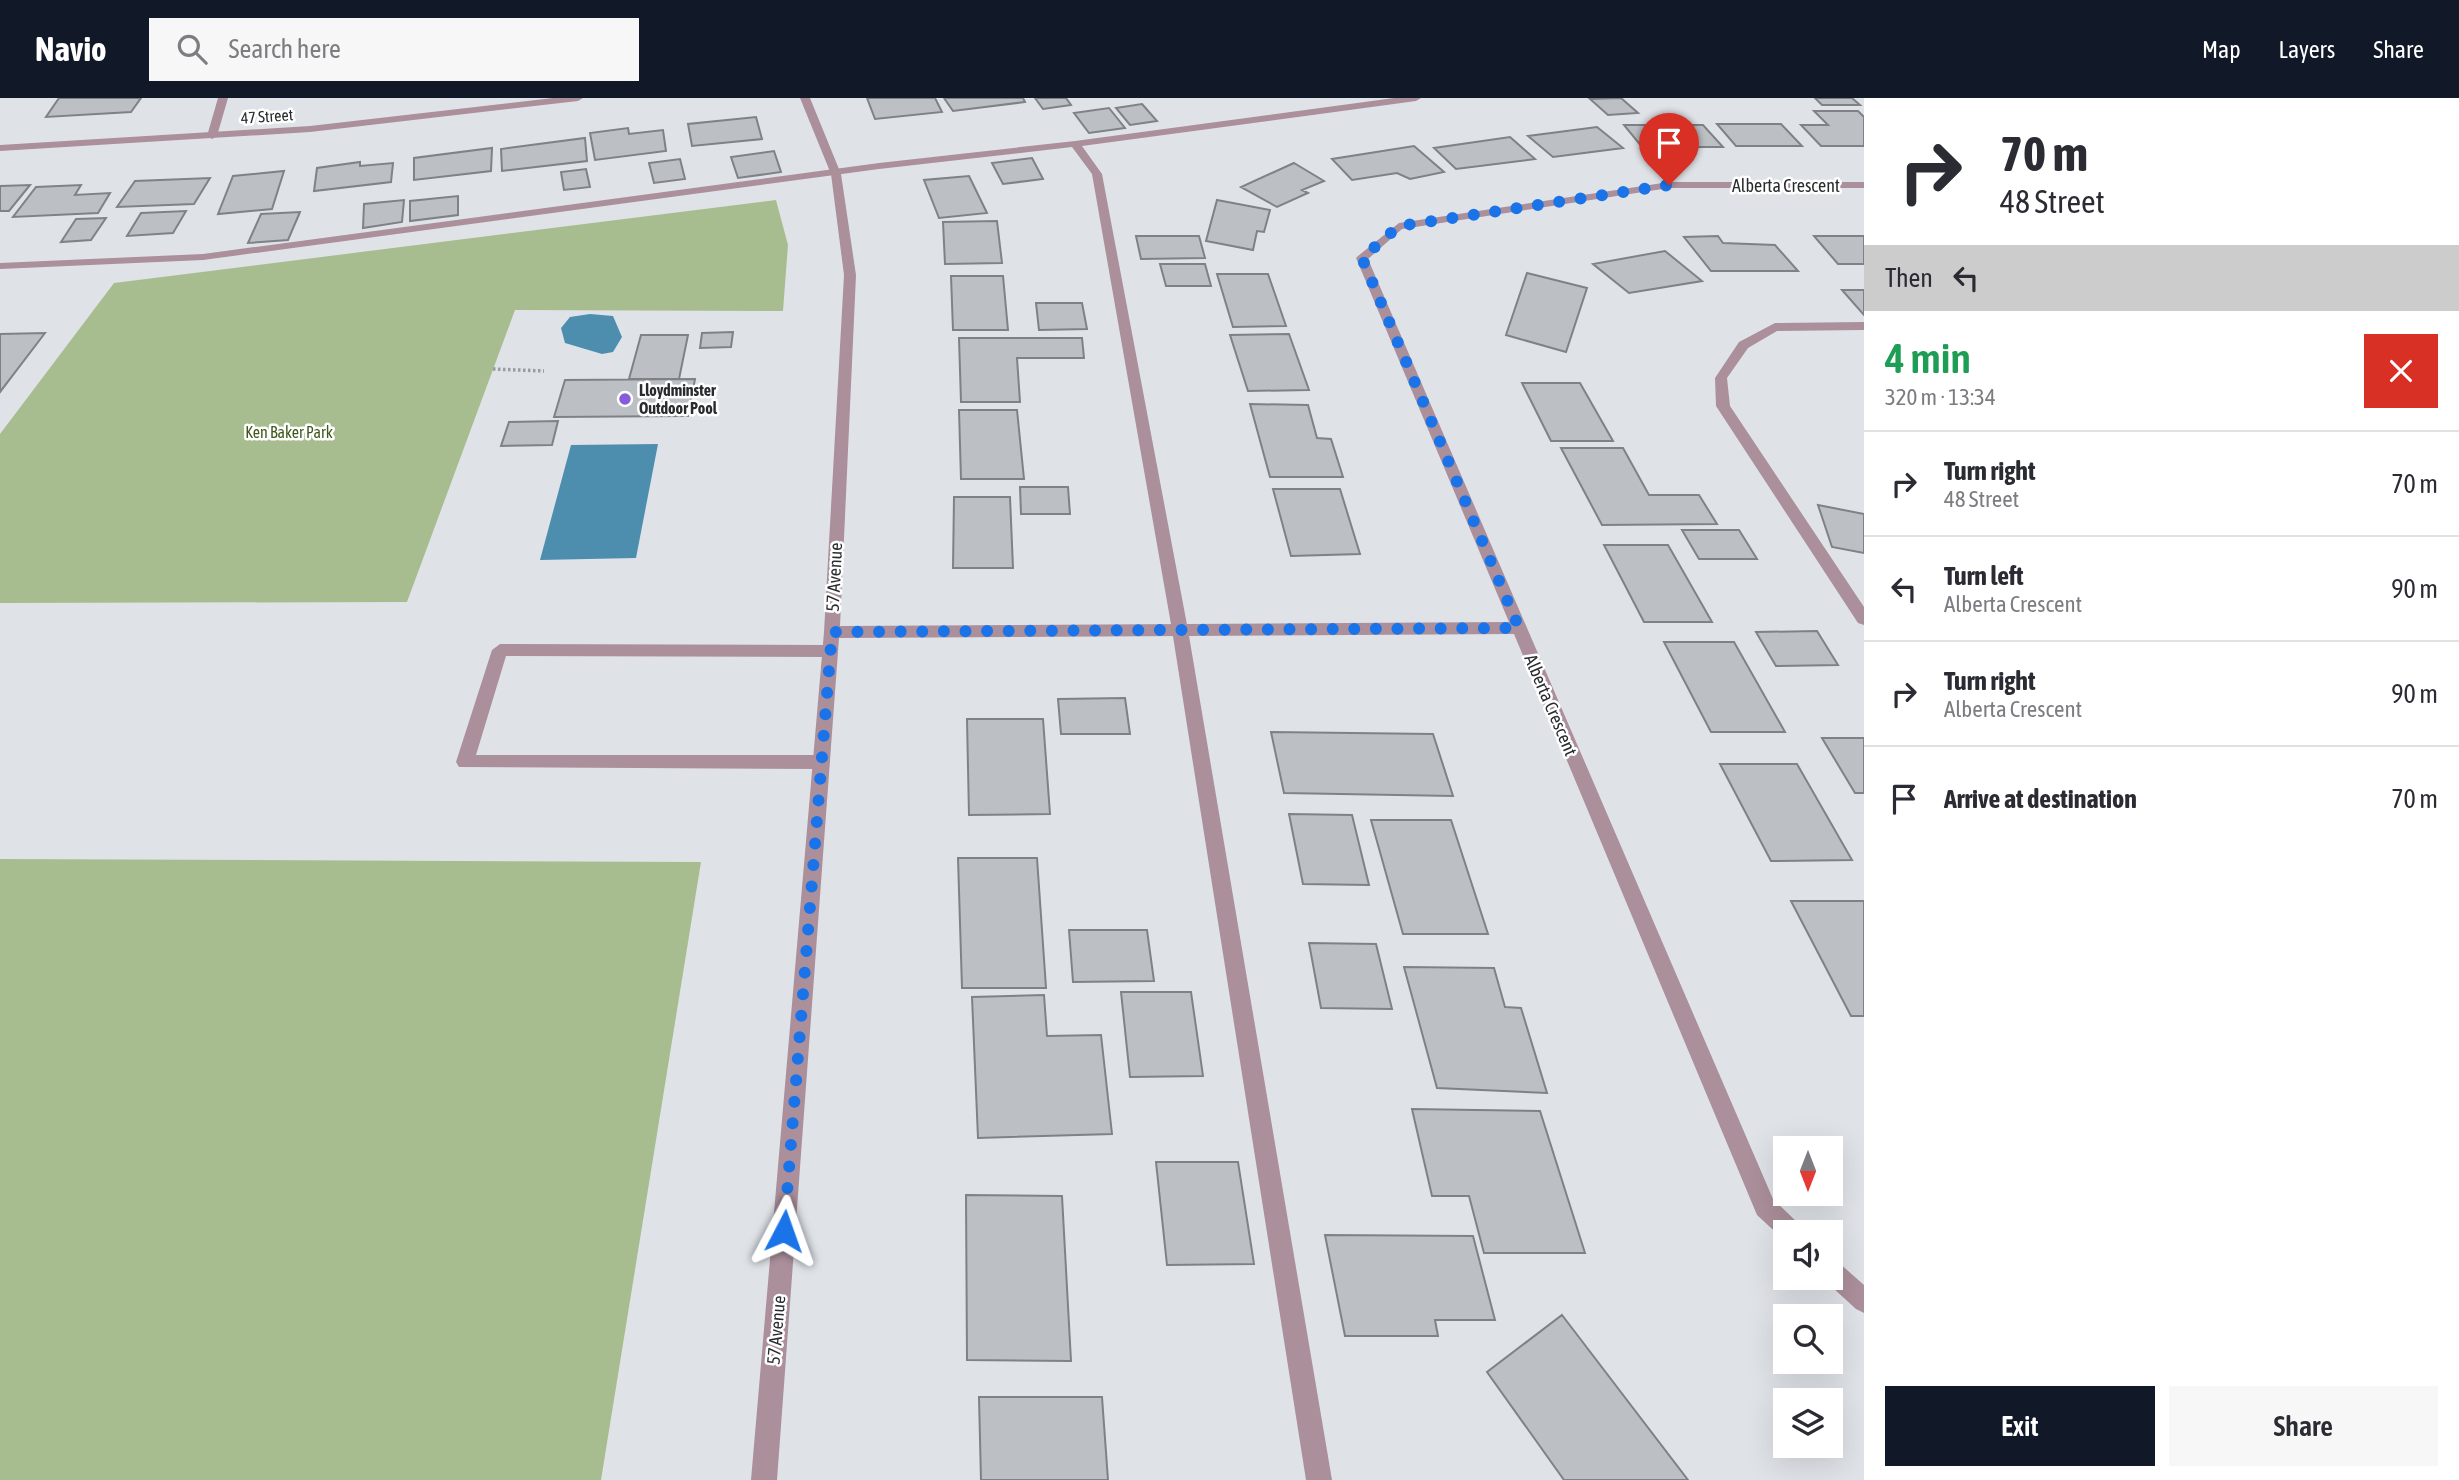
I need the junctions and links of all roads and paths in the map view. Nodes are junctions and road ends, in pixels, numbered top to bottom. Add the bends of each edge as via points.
1 (223, 98) edge
2 (578, 98) edge
3 (805, 98) edge
4 (1416, 98) edge
5 (212, 136) junction
6 (1075, 145) junction
7 (0, 148) edge
8 (836, 174) junction
9 (1864, 186) edge
10 (0, 267) edge
11 (1864, 326) edge
12 (493, 369) dead end
13 (544, 371) dead end
14 (1864, 619) edge
15 (1519, 628) junction
16 (1180, 630) junction
17 (830, 642) junction
18 (821, 762) junction
19 (1779, 1220) edge
20 (1843, 1282) edge
21 (1864, 1301) edge
22 (764, 1480) edge
23 (1319, 1480) edge

1 - 5 street
2 - 5 street, 47 Street
3 - 8 street, 57 Avenue
4 - 6 street
5 - 7 street, 47 Street
6 - 8 street
6 - 16 street via 1097,174
8 - 10 street via 203,257
8 - 17 street, 57 Avenue via 850,275
9 - 15 street, Alberta Crescent via 1669,185 1399,226 1362,258
11 - 14 street via 1774,327 1743,345 1721,378 1723,406
12 - 13 path
15 - 16 street
15 - 19 street, Alberta Crescent via 1765,1207
16 - 17 street
16 - 23 street
17 - 18 street, 57 Avenue
17 - 18 street via 500,650 465,762
18 - 22 street, 57 Avenue
20 - 21 street

